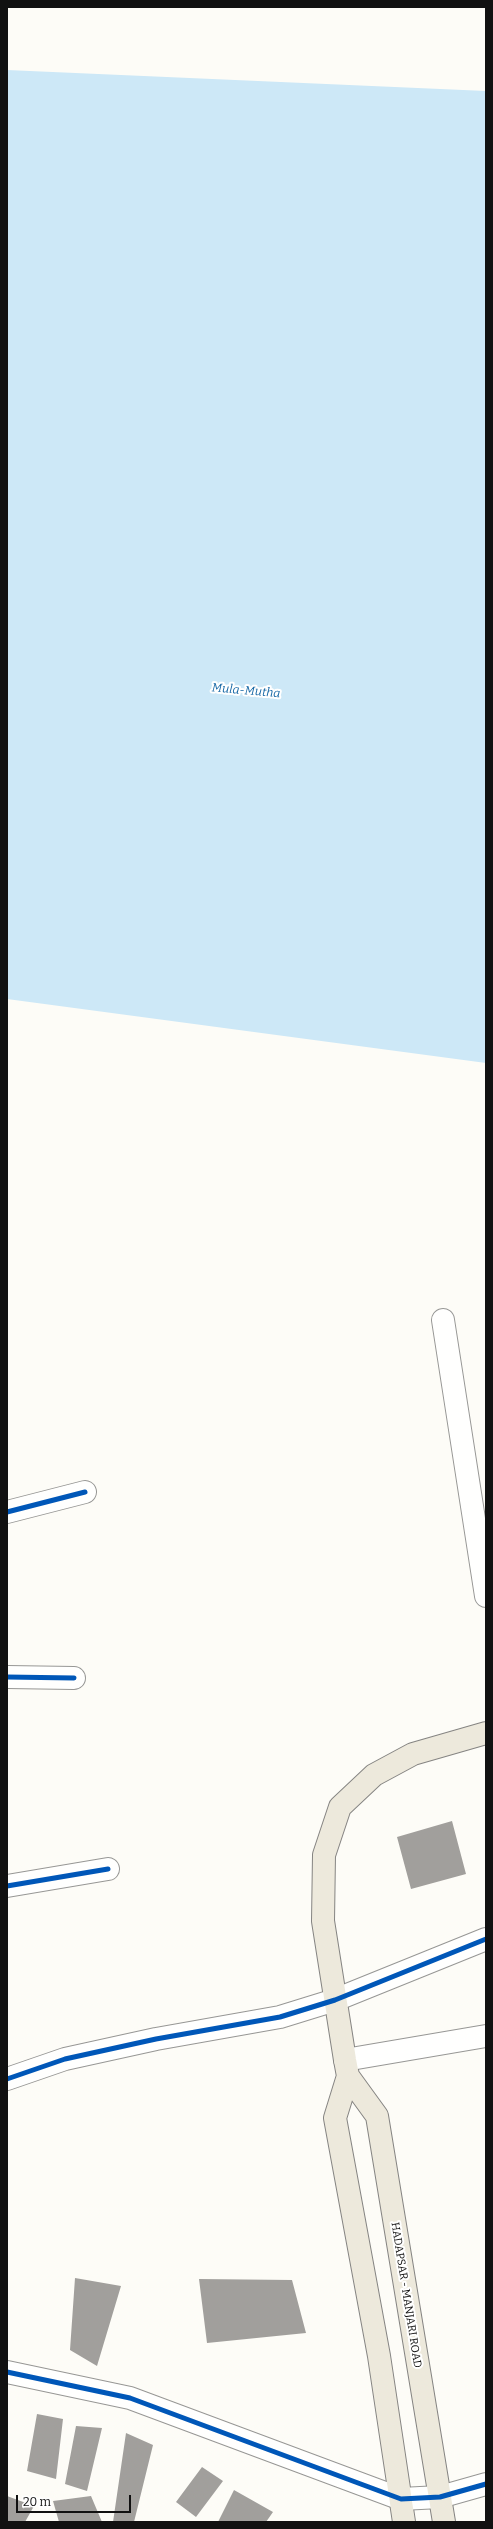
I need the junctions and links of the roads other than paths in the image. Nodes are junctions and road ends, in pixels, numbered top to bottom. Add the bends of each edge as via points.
1 (443, 1320) dead end
2 (85, 1492) dead end
3 (7, 1512) edge
4 (486, 1596) edge
5 (7, 1677) edge
6 (74, 1678) dead end
7 (486, 1733) edge
8 (108, 1869) dead end
9 (7, 1886) edge
10 (486, 1939) edge
11 (334, 2000) junction
12 (486, 2036) edge
13 (347, 2068) junction
14 (7, 2079) edge
15 (7, 2372) edge
16 (486, 2484) edge
17 (440, 2497) junction
18 (401, 2499) junction
19 (404, 2522) edge
20 (444, 2522) edge

1 - 4 street
2 - 3 street
5 - 6 street
7 - 11 main road, HADAPSAR - MANJARI ROAD via 413,1754 374,1775 340,1808 324,1855 323,1921
8 - 9 street
10 - 11 street
11 - 13 main road, HADAPSAR - MANJARI ROAD
11 - 14 street via 273,2018 156,2039 65,2060
12 - 13 street
13 - 17 main road, HADAPSAR - MANJARI ROAD via 377,2116
13 - 18 main road, HADAPSAR - MANJARI ROAD via 335,2118 379,2356
15 - 18 street via 130,2398
16 - 17 street
17 - 18 street
17 - 20 main road, HADAPSAR - MANJARI ROAD
18 - 19 main road, HADAPSAR - MANJARI ROAD

